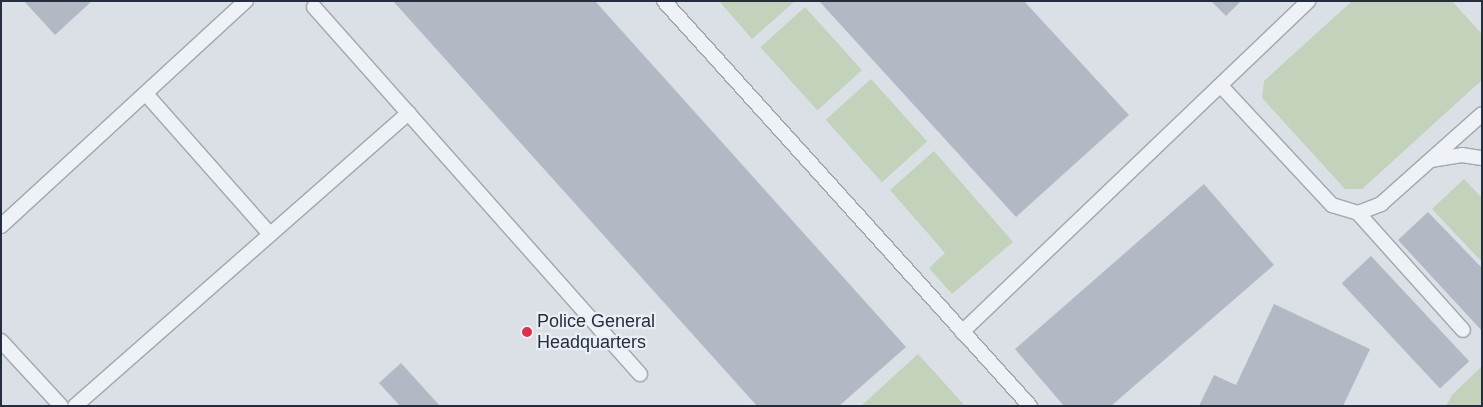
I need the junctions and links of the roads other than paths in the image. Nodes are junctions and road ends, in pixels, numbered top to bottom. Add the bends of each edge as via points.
1 (246, 1) edge
2 (664, 1) edge
3 (1308, 1) edge
4 (314, 7) dead end
5 (1221, 86) junction
6 (146, 94) junction
7 (409, 112) junction
8 (1482, 114) edge
9 (1482, 158) edge
10 (1430, 160) junction
11 (1358, 213) junction
12 (1, 226) edge
13 (270, 234) junction
14 (1463, 330) dead end
15 (962, 332) junction
16 (1, 341) edge
17 (640, 374) dead end
18 (61, 406) edge
19 (75, 406) edge
20 (1030, 406) edge

1 - 6 lane
2 - 15 lane
3 - 5 lane
4 - 7 lane
5 - 11 lane via 1332,205
5 - 15 lane
6 - 12 lane
6 - 13 lane
7 - 13 lane
7 - 17 lane
8 - 10 lane
9 - 10 lane via 1462,155
10 - 11 lane via 1381,204
11 - 14 lane
13 - 19 lane
15 - 20 lane
16 - 18 lane

